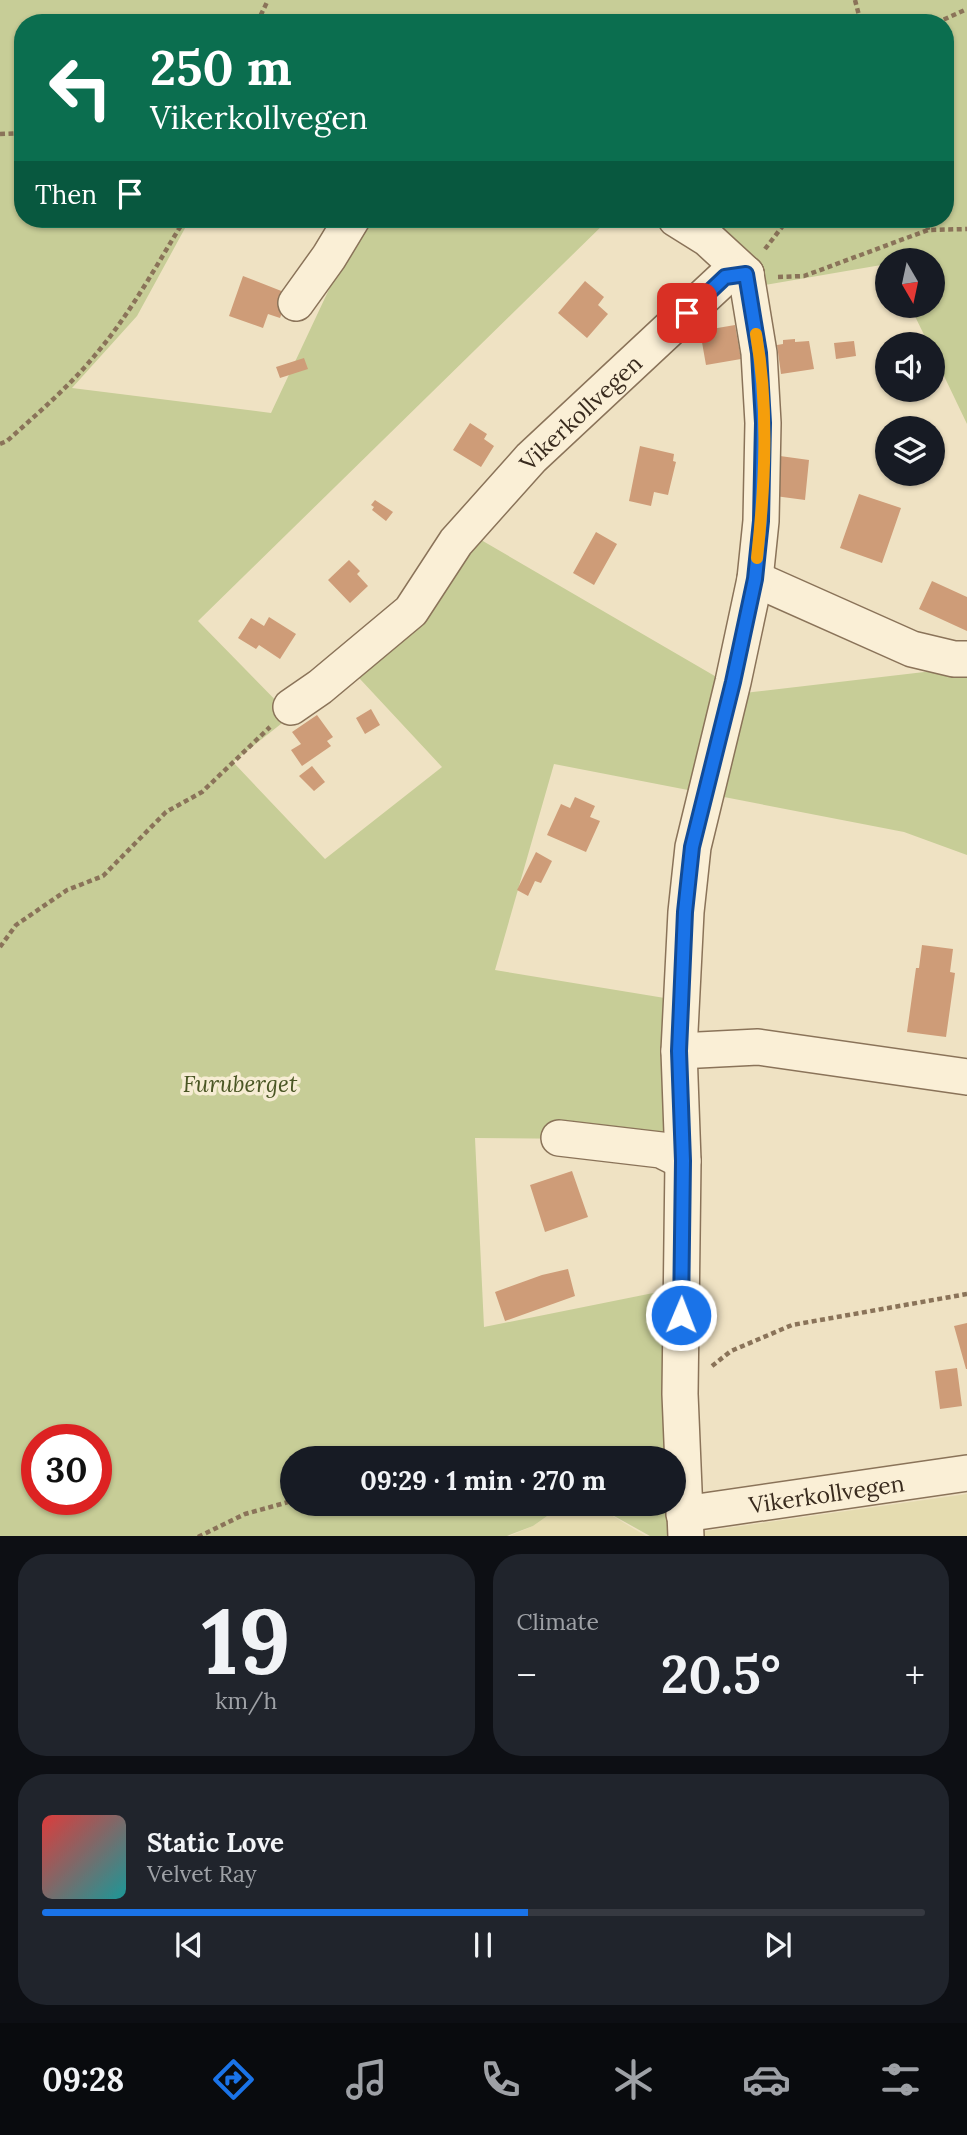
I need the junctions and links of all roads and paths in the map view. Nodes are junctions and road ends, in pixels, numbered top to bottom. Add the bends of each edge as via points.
1 (180, 228) edge
2 (346, 228) edge
3 (690, 228) edge
4 (967, 229) edge
5 (928, 230) joint
6 (746, 274) junction
7 (296, 303) dead end
8 (0, 444) edge
9 (755, 579) junction
10 (967, 659) edge
11 (291, 707) joint
12 (0, 947) edge
13 (679, 1051) junction
14 (967, 1077) edge
15 (559, 1138) dead end
16 (683, 1161) junction
17 (967, 1294) edge
18 (680, 1394) junction
19 (967, 1473) edge
20 (280, 1504) edge
21 (685, 1525) edge
22 (198, 1536) edge

1 - 8 path via 97,354
2 - 7 street
3 - 6 street
4 - 5 path
5 - 6 path via 804,276
6 - 9 street, Vikerkollvegen via 759,353 763,423
6 - 11 street, Vikerkollvegen via 725,277 531,458 456,542 411,611
9 - 10 street via 912,649
9 - 13 street, Vikerkollvegen via 692,847
11 - 12 path via 202,792 166,812 103,876 67,890 16,925
13 - 14 street via 758,1046
13 - 16 street, Vikerkollvegen
15 - 16 street via 661,1150
16 - 18 street, Vikerkollvegen
17 - 18 path via 792,1325 730,1351
18 - 21 street, Vikerkollvegen
19 - 21 street, Vikerkollvegen
20 - 22 path via 245,1514

